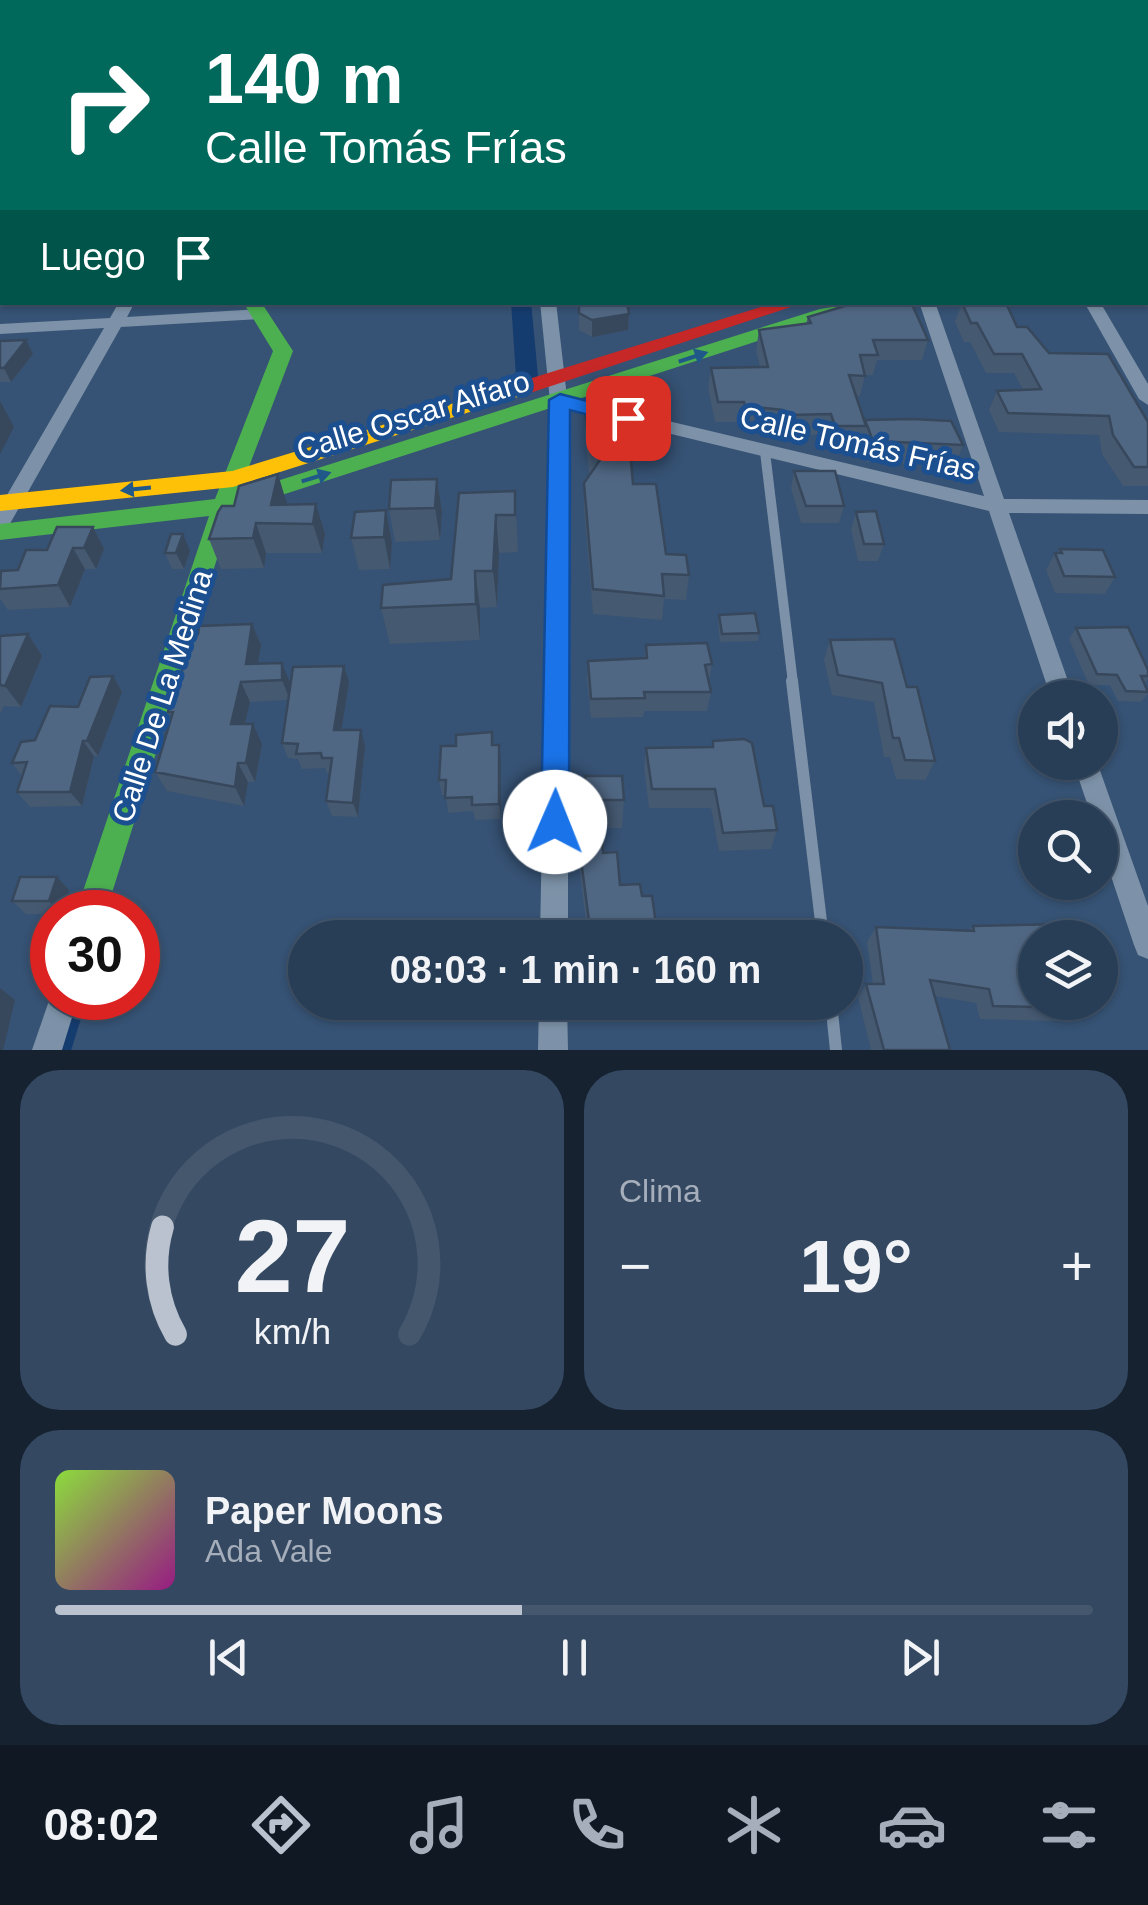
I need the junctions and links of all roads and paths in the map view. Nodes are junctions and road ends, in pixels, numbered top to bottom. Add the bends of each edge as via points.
1 (548, 305) edge
2 (789, 305) edge
3 (886, 305) edge
4 (929, 305) edge
5 (1094, 305) edge
6 (256, 308) edge
7 (122, 311) edge
8 (0, 329) edge
9 (559, 390) junction
10 (1148, 399) edge
11 (765, 452) junction
12 (233, 479) junction
13 (6, 503) edge
14 (223, 506) junction
15 (996, 506) junction
16 (1148, 507) edge
17 (0, 524) edge
18 (0, 532) edge
19 (1056, 680) edge
20 (1091, 780) edge
21 (99, 890) edge
22 (554, 920) edge
23 (821, 920) edge
24 (1148, 945) edge
25 (57, 1020) edge
26 (553, 1020) edge
27 (833, 1020) edge
28 (47, 1050) edge
29 (553, 1050) edge
30 (836, 1050) edge

1 - 9 street
2 - 9 main road, Calle Oscar Alfaro
9 -> 3 main road, Calle Oscar Alfaro via 826,313
4 - 15 street
5 - 10 street
6 - 7 street
6 - 12 main road via 283,351
7 - 8 street
7 - 13 street
9 - 11 street, Calle Tomás Frías
9 - 12 main road, Calle Oscar Alfaro
14 -> 9 main road, Calle Oscar Alfaro
9 - 22 street
11 - 15 street, Calle Tomás Frías
11 - 23 lane
12 -> 13 main road, Calle Oscar Alfaro
12 - 14 main road, Calle De La Medina
13 - 17 street
14 - 18 main road, Calle Oscar Alfaro
14 - 21 main road, Calle De La Medina
15 - 16 street, Calle Tomás Frías
15 - 19 street
20 - 24 street
25 - 28 street
26 - 29 street
27 - 30 lane

